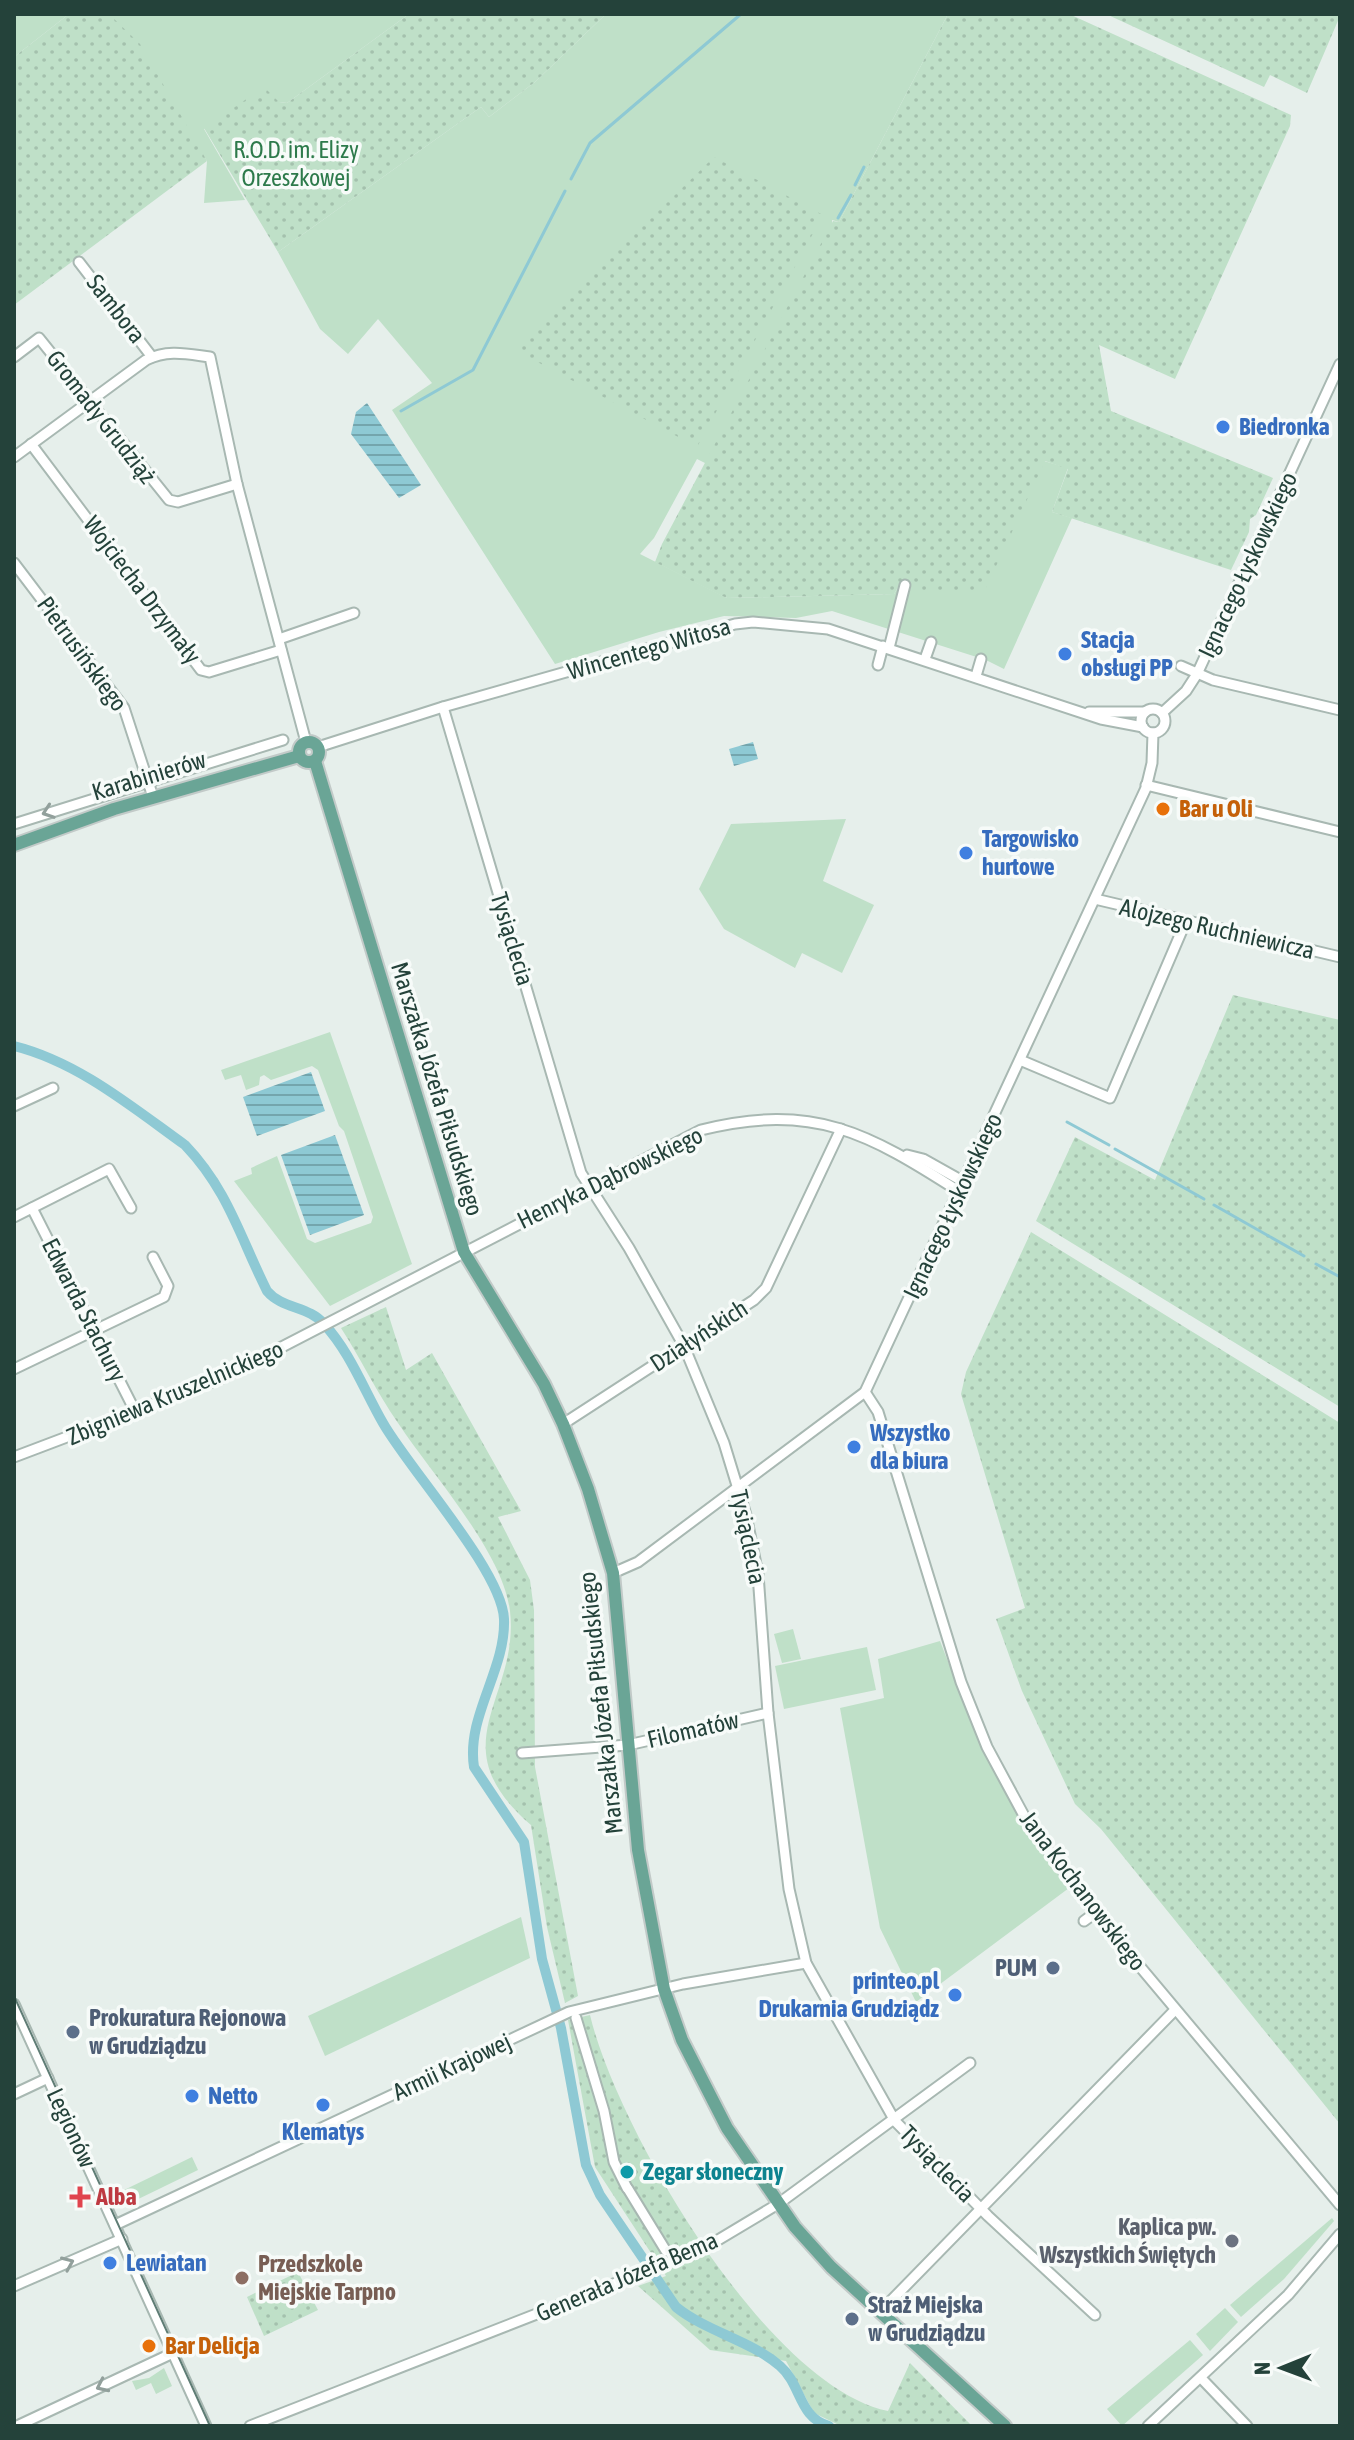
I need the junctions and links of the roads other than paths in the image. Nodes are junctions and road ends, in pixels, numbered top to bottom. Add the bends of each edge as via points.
1 (79, 262) dead end
2 (14, 357) edge
3 (152, 357) junction
4 (1340, 364) edge
5 (89, 400) junction
6 (31, 444) junction
7 (14, 457) edge
8 (237, 484) junction
9 (14, 563) edge
10 (905, 585) dead end
11 (354, 613) dead end
12 (931, 642) dead end
13 (280, 645) junction
14 (886, 647) junction
15 (925, 659) junction
16 (981, 659) dead end
17 (878, 665) dead end
18 (1181, 666) dead end
19 (1197, 674) junction
20 (976, 676) junction
21 (443, 707) junction
22 (1340, 710) edge
23 (1086, 712) junction
24 (1145, 712) junction
25 (1162, 713) junction
26 (1143, 727) junction
27 (1153, 733) junction
28 (283, 740) dead end
29 (312, 745) junction
30 (299, 756) junction
31 (315, 761) junction
32 (148, 779) junction
33 (1146, 785) junction
34 (153, 797) junction
35 (14, 824) edge
36 (1340, 832) edge
37 (14, 845) edge
38 (1095, 899) junction
39 (1186, 921) junction
40 (1340, 957) edge
41 (1020, 1060) junction
42 (53, 1088) dead end
43 (14, 1106) edge
44 (841, 1129) junction
45 (589, 1186) junction
46 (962, 1187) junction
47 (32, 1208) junction
48 (131, 1208) dead end
49 (14, 1217) edge
50 (464, 1252) junction
51 (153, 1257) dead end
52 (333, 1323) joint
53 (94, 1331) junction
54 (684, 1346) junction
55 (14, 1369) edge
56 (865, 1392) junction
57 (136, 1413) junction
58 (563, 1424) junction
59 (14, 1457) edge
60 (738, 1489) junction
61 (613, 1573) junction
62 (768, 1713) junction
63 (628, 1745) junction
64 (522, 1753) dead end
65 (1095, 1913) junction
66 (1084, 1921) dead end
67 (806, 1963) junction
68 (664, 1989) junction
69 (14, 2004) edge
70 (1175, 2010) junction
71 (573, 2015) junction
72 (970, 2063) dead end
73 (48, 2078) junction
74 (14, 2094) edge
75 (895, 2121) junction
76 (778, 2204) junction
77 (1340, 2205) edge
78 (979, 2207) junction
79 (115, 2225) junction
80 (1340, 2234) edge
81 (122, 2239) junction
82 (666, 2251) dead end
83 (14, 2286) edge
84 (880, 2312) junction
85 (1095, 2315) dead end
86 (173, 2353) junction
87 (1201, 2378) junction
88 (17, 2426) edge
89 (206, 2426) edge
90 (250, 2426) edge
91 (1005, 2426) edge
92 (1148, 2426) edge
93 (1247, 2426) edge

1 - 3 street, Sambora
2 - 5 street, Gromady Grudziąż via 39,338
3 - 5 street, Sambora
3 - 8 street, Sambora via 174,352 210,357
4 - 19 street, Ignacego Łyskowskiego
5 - 6 street, Sambora
5 - 8 street, Gromady Grudziąż via 169,500 178,502
6 - 7 street, Sambora
6 - 13 street, Wojciecha Drzymały via 201,670 209,672
8 - 13 street
9 - 32 street, Pietrusińskiego via 124,708
10 - 14 street
11 - 13 street
12 - 15 street
13 - 29 street
14 - 15 street, Wincentego Witosa
14 - 17 street
14 - 21 street, Wincentego Witosa via 811,626 735,624
15 - 20 street, Wincentego Witosa
16 - 20 street
18 - 19 street
19 - 22 street
19 - 25 street, Ignacego Łyskowskiego
20 - 23 street, Wincentego Witosa
21 - 29 street
21 - 45 street, Tysiąclecia via 574,1151
23 - 24 street, Wincentego Witosa
23 - 26 street, Wincentego Witosa
24 - 25 street
24 - 26 street
25 - 27 street via 1163,727
26 - 27 street
27 - 33 street, Ignacego Łyskowskiego
28 - 32 street
29 - 30 main road via 300,747
29 - 31 main road
30 - 31 main road
30 - 34 main road, Karabinierów
31 - 50 main road, Marszałka Józefa Piłsudskiego
32 - 34 street, Pietrusińskiego
32 -> 35 street
33 - 36 street
33 - 38 street, Ignacego Łyskowskiego
34 - 37 main road, Karabinierów
38 - 39 street, Alojzego Ruchniewicza
38 - 41 street, Ignacego Łyskowskiego
39 - 40 street, Alojzego Ruchniewicza
39 - 41 street via 1110,1098
41 - 46 street, Ignacego Łyskowskiego
42 - 43 street
44 - 45 street, Henryka Dąbrowskiego via 792,1120 737,1121 683,1137
44 - 46 street, Henryka Dąbrowskiego
44 - 54 street, Działyńskich via 766,1288
45 - 50 street, Henryka Dąbrowskiego
45 - 54 street, Tysiąclecia
46 - 56 street, Ignacego Łyskowskiego
47 - 48 street, Edwarda Stachury via 109,1169
47 - 49 street, Edwarda Stachury
47 - 53 street, Edwarda Stachury
50 - 52 street, Henryka Dąbrowskiego
50 - 58 main road, Marszałka Józefa Piłsudskiego
51 - 53 street via 167,1293
52 - 57 street, Zbigniewa Kruszelnickiego
53 - 55 street
53 - 57 street, Edwarda Stachury
54 - 58 street, Działyńskich
54 - 60 street, Tysiąclecia
56 - 60 street, Ignacego Łyskowskiego
56 - 65 street, Jana Kochanowskiego via 878,1412 961,1682 987,1747 1029,1825
57 - 59 street, Zbigniewa Kruszelnickiego
58 - 61 main road, Marszałka Józefa Piłsudskiego
60 - 61 street, Ignacego Łyskowskiego via 638,1562
60 - 62 street, Tysiąclecia via 756,1554
61 - 63 main road, Marszałka Józefa Piłsudskiego
62 - 63 street, Filomatów
62 - 67 street, Tysiąclecia via 789,1889
63 - 64 street, Filomatów
63 - 68 main road, Marszałka Józefa Piłsudskiego via 638,1850
65 - 66 street
65 - 70 street, Jana Kochanowskiego
67 - 68 street, Armii Krajowej
67 - 75 street, Tysiąclecia
68 - 71 street, Armii Krajowej
68 - 76 main road, Marszałka Józefa Piłsudskiego via 708,2093
69 - 73 street, Legionów
70 - 77 street, Jana Kochanowskiego
70 - 78 street via 994,2198
71 - 79 street, Armii Krajowej via 556,2018
71 - 82 street via 604,2111 614,2162
72 - 75 street, Generała Józefa Bema
73 - 74 street
73 - 79 street, Legionów
75 - 76 street, Generała Józefa Bema
75 - 78 street, Tysiąclecia
76 - 84 main road, Marszałka Józefa Piłsudskiego via 823,2259
76 - 90 street, Generała Józefa Bema via 670,2263
78 - 84 street
78 - 85 street, Tysiąclecia
79 - 81 street, Legionów
80 - 87 street via 1299,2284
83 -> 81 street
81 - 86 street, Legionów
84 - 91 main road, Marszałka Józefa Piłsudskiego
86 -> 88 street
86 - 89 street, Legionów
87 - 92 street
87 - 93 street

